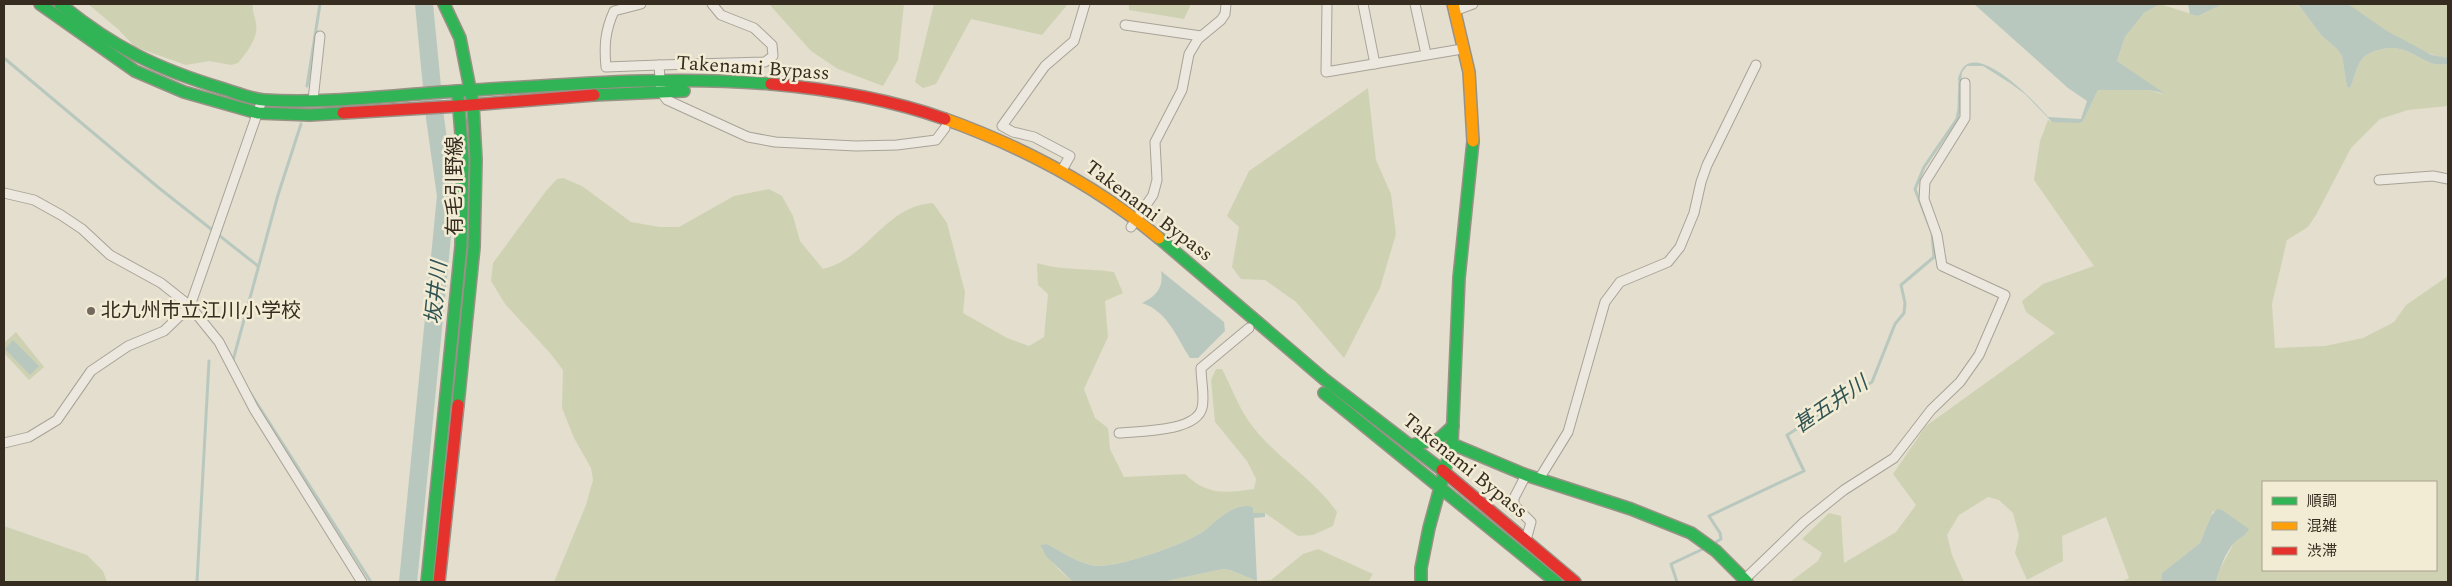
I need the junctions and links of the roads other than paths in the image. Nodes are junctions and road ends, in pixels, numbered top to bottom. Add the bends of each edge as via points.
1 (40, 4) edge
2 (60, 4) edge
3 (439, 4) edge
4 (444, 4) edge
5 (641, 4) edge
6 (712, 4) edge
7 (1085, 4) edge
8 (1226, 4) edge
9 (1327, 4) edge
10 (1363, 4) edge
11 (1415, 4) edge
12 (1473, 4) edge
13 (1453, 8) edge
14 (1125, 25) dead end
15 (320, 36) dead end
16 (1201, 36) junction
17 (1462, 50) junction
18 (1426, 54) junction
19 (1375, 64) junction
20 (659, 65) junction
21 (1756, 65) dead end
22 (660, 80) junction
23 (1965, 83) dead end
24 (464, 90) junction
25 (661, 92) junction
26 (262, 100) junction
27 (313, 100) junction
28 (473, 104) junction
29 (459, 106) junction
30 (258, 113) junction
31 (945, 128) junction
32 (1062, 170) junction
33 (2448, 179) edge
34 (2379, 180) dead end
35 (4, 193) edge
36 (1133, 223) junction
37 (190, 306) junction
38 (1249, 328) junction
39 (1453, 426) junction
40 (1119, 433) dead end
41 (4, 443) edge
42 (1452, 444) junction
43 (1411, 445) junction
44 (1446, 474) junction
45 (1526, 475) junction
46 (1539, 479) junction
47 (1441, 488) junction
48 (1526, 540) junction
49 (1746, 581) edge
50 (362, 582) edge
51 (427, 582) edge
52 (439, 582) edge
53 (1421, 582) edge
54 (1556, 582) edge
55 (1575, 582) edge

1 - 30 main road, Takenami Bypass via 135,71 184,92
2 - 26 main road, Takenami Bypass via 88,27 138,58 184,77
3 - 24 main road, 有毛引野線
4 - 24 main road, 有毛引野線 via 458,30
5 - 20 street via 614,11 604,42 606,68
6 - 20 street via 721,15 754,28 772,45 773,56 764,62
7 - 32 street via 1074,41 1046,66 1002,126 1034,137 1070,156
8 - 16 street via 1221,20
9 - 19 street via 1326,72
10 - 19 street
11 - 18 street
12 - 13 street
13 - 17 main road
14 - 16 street
15 - 27 street
16 - 36 street via 1189,54 1182,90 1155,142 1157,180 1153,194
17 - 18 street
17 - 39 main road via 1469,72 1474,132 1459,278
18 - 19 street
20 - 22 street
21 - 46 street via 1707,165 1680,248 1668,262 1620,282 1605,302 1568,432
22 - 24 main road, Takenami Bypass
22 - 25 street
22 - 32 main road, Takenami Bypass via 722,80 793,86 910,106 988,134
23 - 49 street via 1965,118 1925,182 1924,199 1937,235 1942,266 2005,295 1979,355 1960,382 1931,410 1894,458 1804,522
24 - 27 main road, Takenami Bypass
24 - 28 main road, 有毛引野線
24 - 29 main road, 有毛引野線
25 - 28 main road, Takenami Bypass
25 - 31 main road, Takenami Bypass via 724,91 789,96 871,108
25 - 31 street via 667,100 748,137 775,142 897,145 936,140
26 - 27 main road, Takenami Bypass
26 - 30 street
28 - 29 main road, Takenami Bypass
28 - 52 main road, 有毛引野線 via 476,160 474,247
29 - 30 main road, Takenami Bypass via 310,115
29 - 51 main road, 有毛引野線 via 463,160 461,246
30 - 37 street
31 - 36 main road, Takenami Bypass via 1057,179
32 - 36 main road, Takenami Bypass
33 - 34 street via 2433,176
35 - 37 street via 34,200 61,215 110,255 161,284
36 - 38 main road, Takenami Bypass
36 - 43 main road, Takenami Bypass via 1216,285 1324,379
37 - 41 street via 164,331 128,346 91,371 57,420 29,437
37 - 50 street via 219,342 254,409
38 - 40 street via 1201,368 1202,408 1197,417 1185,425
38 - 47 main road, Takenami Bypass
39 - 42 main road
39 - 43 main road via 1440,439
42 - 44 main road
42 - 45 main road
43 - 44 main road, Takenami Bypass
44 - 47 main road
44 - 48 main road, Takenami Bypass
45 - 46 main road
45 - 48 street via 1514,498 1514,505 1530,522
46 - 49 main road via 1691,533 1716,551
47 - 53 main road via 1429,528
47 - 54 main road, Takenami Bypass
48 - 55 main road, Takenami Bypass

